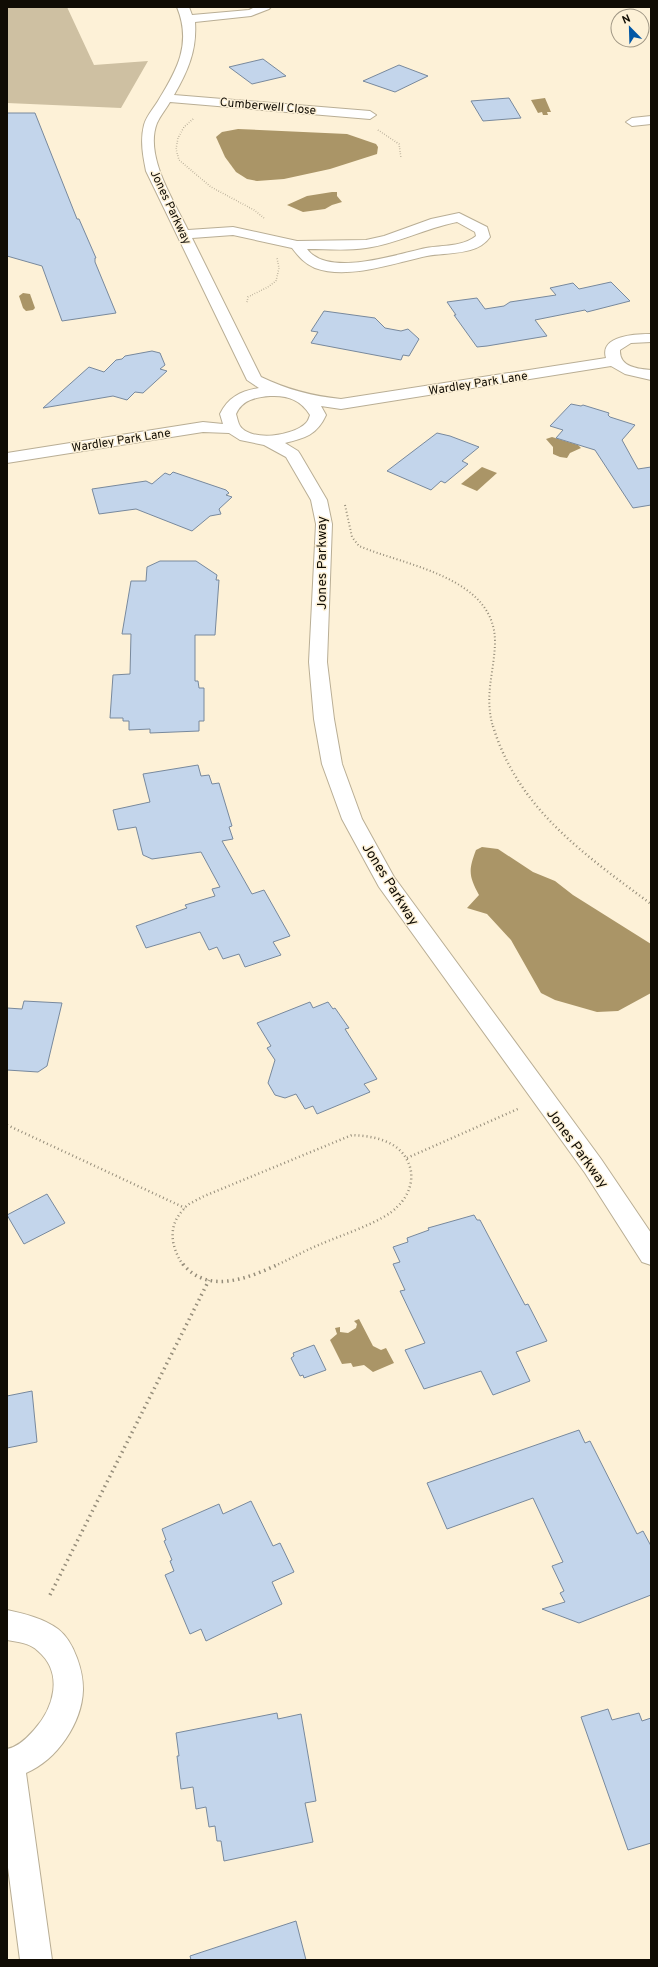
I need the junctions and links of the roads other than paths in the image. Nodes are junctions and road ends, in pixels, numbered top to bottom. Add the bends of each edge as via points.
1 (265, 7) edge
2 (186, 13) edge
3 (166, 98) junction
4 (370, 115) dead end
5 (651, 120) edge
6 (632, 122) dead end
7 (184, 234) junction
8 (297, 245) junction
9 (651, 338) edge
10 (615, 362) junction
11 (651, 375) edge
12 (256, 380) junction
13 (277, 391) junction
14 (244, 397) junction
15 (307, 400) junction
16 (341, 404) junction
17 (228, 414) junction
18 (317, 418) junction
19 (203, 427) junction
20 (234, 429) junction
21 (295, 445) junction
22 (7, 458) edge
23 (651, 1254) edge
24 (7, 1625) edge
25 (9, 1764) edge
26 (36, 1960) edge

1 - 2 street via 251,13
2 - 3 street, Jones Parkway via 192,35 188,57
3 - 4 street, Cumberwell Close via 329,106
3 - 7 street, Jones Parkway via 148,132 149,156 153,171
5 - 6 street
7 - 8 street via 233,231
7 - 12 street, Jones Parkway
8 - 8 street via 302,255 312,262 328,267 350,268 433,250 467,246 477,243 483,237 482,230 459,217 366,244
9 - 10 street via 638,337 619,343 611,354
10 - 11 street via 628,370
10 - 16 street, Wardley Park Lane
12 - 13 street
12 - 14 street
13 - 14 street
13 - 15 street
14 - 17 street via 235,402
15 - 16 street, Wardley Park Lane
15 - 18 street via 316,410
16 - 18 street, Wardley Park Lane
17 - 19 street
17 - 20 street via 228,421
18 - 21 street
19 - 20 street, Wardley Park Lane
19 - 22 street, Wardley Park Lane
20 - 21 street, Jones Parkway via 252,438
21 - 23 street, Jones Parkway via 319,500 324,524 318,662 332,764 352,819 386,882 416,926 593,1166
24 - 25 street via 24,1626 44,1634 59,1650 67,1671 68,1695 62,1718 50,1738 32,1754
25 - 26 street

